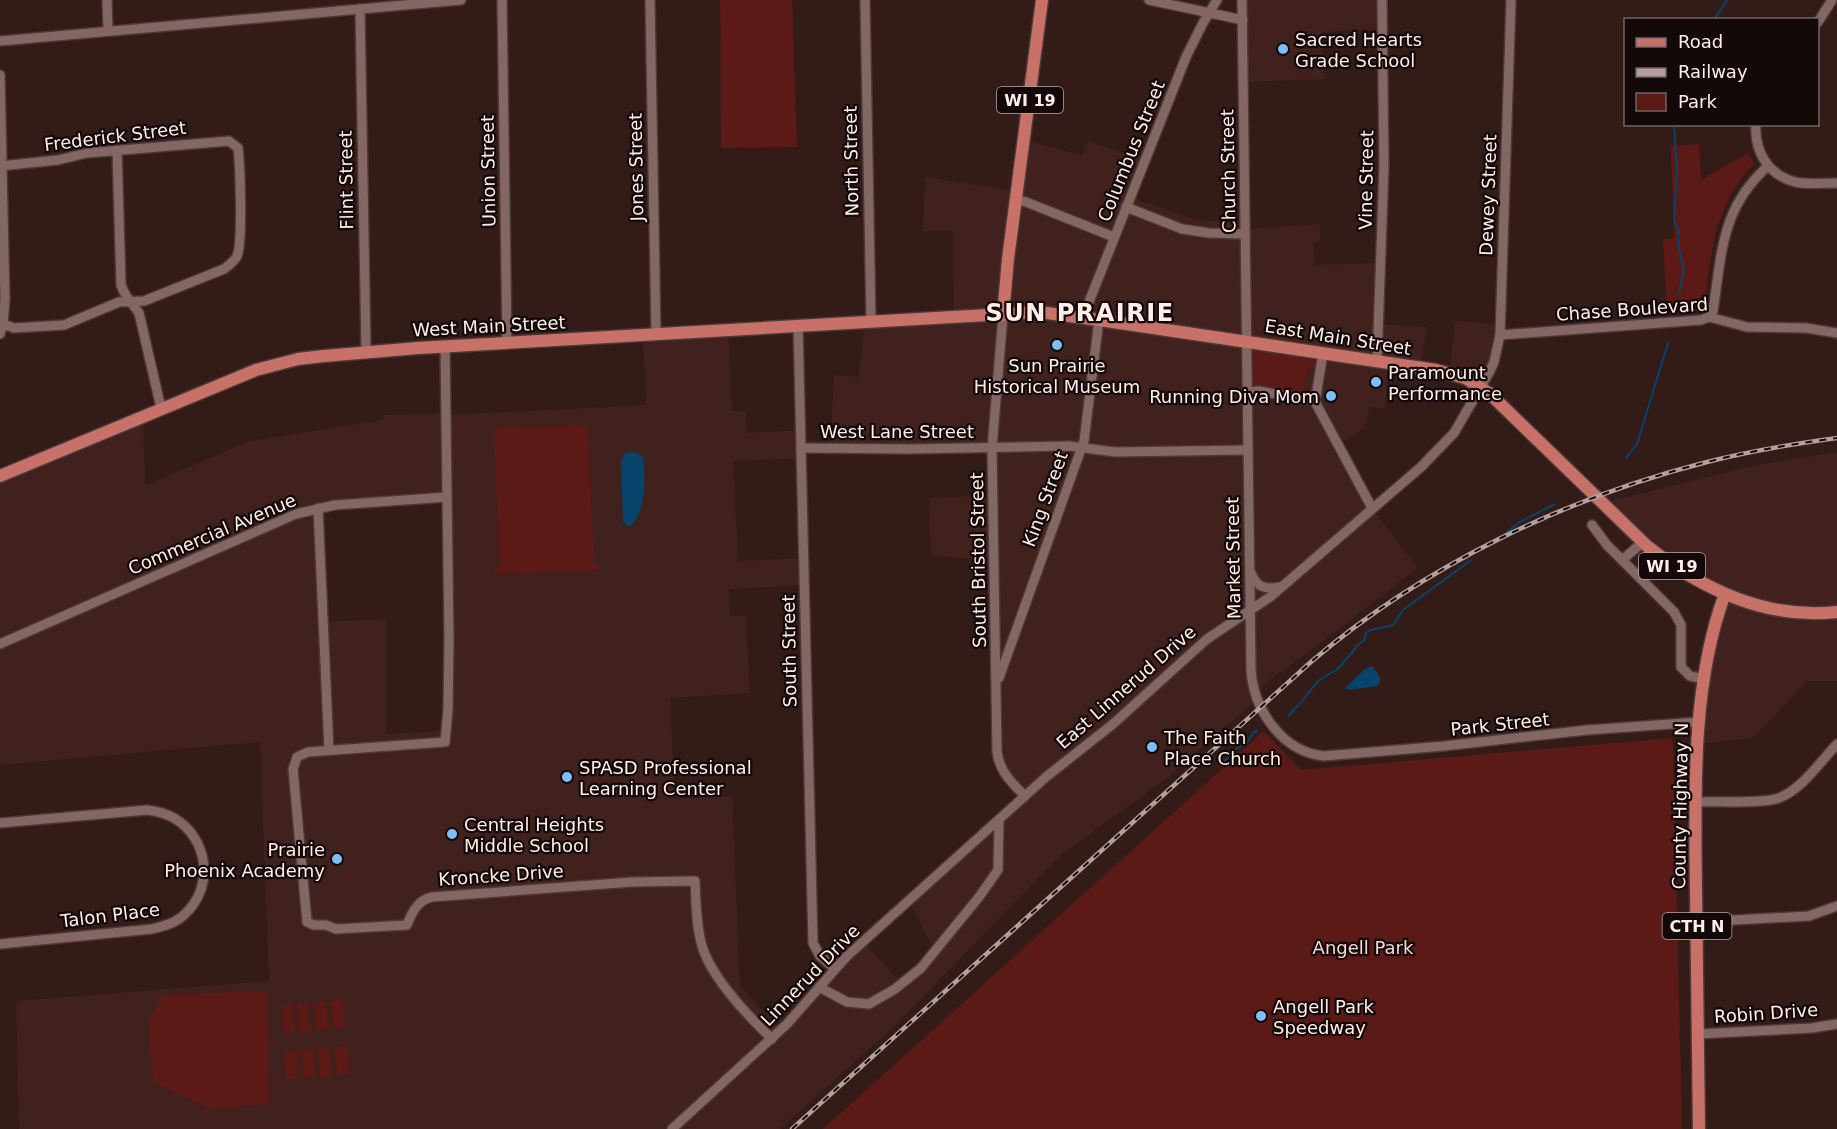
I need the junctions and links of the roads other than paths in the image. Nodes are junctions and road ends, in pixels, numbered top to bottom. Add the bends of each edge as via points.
1 (107, 0) edge
2 (461, 0) edge
3 (502, 0) edge
4 (650, 0) edge
5 (865, 0) edge
6 (1042, 0) edge
7 (1149, 0) edge
8 (1217, 0) edge
9 (1242, 0) edge
10 (1382, 0) edge
11 (1511, 0) edge
12 (1832, 0) edge
13 (360, 9) junction
14 (1209, 12) junction
15 (1243, 20) junction
16 (1819, 20) edge
17 (108, 30) junction
18 (0, 41) edge
19 (0, 75) edge
20 (1756, 126) edge
21 (117, 150) junction
22 (1, 166) edge
23 (1768, 166) junction
24 (1837, 183) edge
25 (1016, 200) junction
26 (1126, 207) junction
27 (1245, 234) junction
28 (1114, 237) junction
29 (131, 302) junction
30 (1003, 315) junction
31 (1083, 317) junction
32 (1709, 317) junction
33 (1099, 320) junction
34 (871, 321) junction
35 (3, 324) junction
36 (798, 325) junction
37 (1837, 333) edge
38 (0, 334) edge
39 (656, 334) junction
40 (1500, 335) junction
41 (1246, 341) junction
42 (507, 342) junction
43 (445, 346) junction
44 (366, 351) junction
45 (1322, 357) junction
46 (1377, 361) junction
47 (1480, 386) junction
48 (1248, 392) junction
49 (1314, 396) junction
50 (161, 408) junction
51 (1082, 447) junction
52 (801, 448) junction
53 (992, 448) junction
54 (1248, 450) junction
55 (0, 476) edge
56 (447, 497) junction
57 (318, 508) junction
58 (1372, 508) junction
59 (1592, 525) dead end
60 (1643, 542) junction
61 (1622, 560) junction
62 (1249, 567) junction
63 (1280, 587) junction
64 (1725, 594) junction
65 (1250, 611) junction
66 (1837, 612) edge
67 (0, 644) edge
68 (1705, 679) junction
69 (997, 683) junction
70 (1699, 722) junction
71 (1837, 744) edge
72 (329, 750) junction
73 (1306, 753) joint
74 (1025, 796) junction
75 (1696, 802) junction
76 (999, 821) junction
77 (0, 823) edge
78 (1837, 906) edge
79 (1697, 922) junction
80 (0, 944) edge
81 (834, 968) junction
82 (819, 987) junction
83 (1837, 1024) edge
84 (1698, 1034) junction
85 (772, 1039) junction
86 (672, 1129) edge
87 (1699, 1129) edge

1 - 17 street
2 - 13 street
3 - 42 street, Union Street
4 - 39 street, Jones Street
5 - 34 street, North Street
6 - 25 main road, WI 19
7 - 14 street
8 - 14 street, Columbus Street
9 - 15 street, Church Street
10 - 46 street, Vine Street via 1384,166
11 - 40 street, Dewey Street
12 - 16 street
13 - 17 street
13 - 44 street, Flint Street
14 - 15 street
14 - 26 street, Columbus Street via 1186,57
15 - 27 street, Church Street
17 - 18 street
19 - 22 street
20 - 23 street via 1758,149
21 - 22 street, Frederick Street
21 - 29 street via 121,285
21 - 29 street, Frederick Street via 219,141 234,143 238,148 240,246 235,260 224,269 144,302
22 - 35 street
23 - 24 street via 1796,182
23 - 32 street via 1745,190 1730,219
25 - 28 street
25 - 30 main road, WI 19
26 - 27 street via 1182,229
26 - 28 street, Columbus Street
27 - 41 street, Church Street
28 - 31 street, Columbus Street
29 - 35 street via 119,302 54,327 14,328
29 - 50 street via 139,313
30 - 31 main road, East Main Street / WI 19 via 1040,312
30 - 34 main road, West Main Street
30 - 53 street, South Bristol Street
31 - 33 main road, East Main Street / WI 19
32 - 37 street, Chase Boulevard via 1747,327
32 - 40 street, Chase Boulevard
33 - 41 main road, East Main Street / WI 19
33 - 51 street, King Street
34 - 36 main road, West Main Street
35 - 38 street
36 - 39 main road, West Main Street
36 - 52 street, South Street
39 - 42 main road, West Main Street
40 - 47 street, Dewey Street via 1494,362
41 - 45 main road, East Main Street / WI 19
41 - 48 street, Market Street
42 - 43 main road, West Main Street
43 - 44 main road, West Main Street
43 - 56 street, Kroncke Drive
44 - 50 main road, West Main Street via 271,366
45 - 46 main road, East Main Street / WI 19
45 - 49 street
46 - 47 main road, East Main Street / WI 19 via 1436,370
47 - 58 street, East Linnerud Drive via 1454,433
47 - 60 main road, East Main Street / WI 19
48 - 49 street via 1309,400
48 - 54 street, Market Street
49 - 58 street
50 - 55 main road, West Main Street
51 - 53 street, West Lane Street
51 - 54 street, West Lane Street via 1128,452
51 - 69 street, King Street
52 - 53 street, West Lane Street
52 - 81 street, South Street via 813,943 820,956
53 - 69 street, South Bristol Street
54 - 62 street, Market Street
56 - 57 street, Commercial Avenue
56 - 72 street, Kroncke Drive via 445,742
57 - 67 street, Commercial Avenue via 280,520
57 - 72 street
58 - 63 street, East Linnerud Drive
59 - 61 street
60 - 61 street
60 - 64 main road, East Main Street / WI 19 via 1676,568
61 - 68 street via 1677,615 1681,625 1681,666 1690,676
62 - 63 street via 1257,585 1268,589
62 - 65 street, Market Street
63 - 65 street, East Linnerud Drive
64 - 66 main road, East Main Street / WI 19 via 1778,610
64 - 68 main road, County Highway N / CTH N via 1718,608
65 - 73 street, Market Street via 1251,674 1256,700 1281,734
65 - 74 street, East Linnerud Drive via 1207,639
68 - 70 main road, County Highway N / CTH N
69 - 74 street, South Bristol Street via 998,760 1005,776
70 - 73 street, Park Street via 1334,756
70 - 75 main road, County Highway N / CTH N
71 - 75 street via 1782,797
72 - 85 street, Kroncke Drive via 297,757 293,769 305,917 309,924 336,929 407,925 419,903 432,897 695,881 698,925 706,958 720,981
74 - 76 street, East Linnerud Drive
75 - 79 main road, County Highway N / CTH N
76 - 81 street, Linnerud Drive
76 - 82 street via 998,870 921,968 869,1004 847,1002
77 - 80 street, Talon Place via 161,812 174,818 197,841 205,867 195,903 171,924
78 - 79 street via 1809,916
79 - 84 main road, County Highway N / CTH N
81 - 82 street, Linnerud Drive
82 - 85 street, Linnerud Drive
83 - 84 street, Robin Drive
84 - 87 main road, County Highway N / CTH N
85 - 86 street, Linnerud Drive

